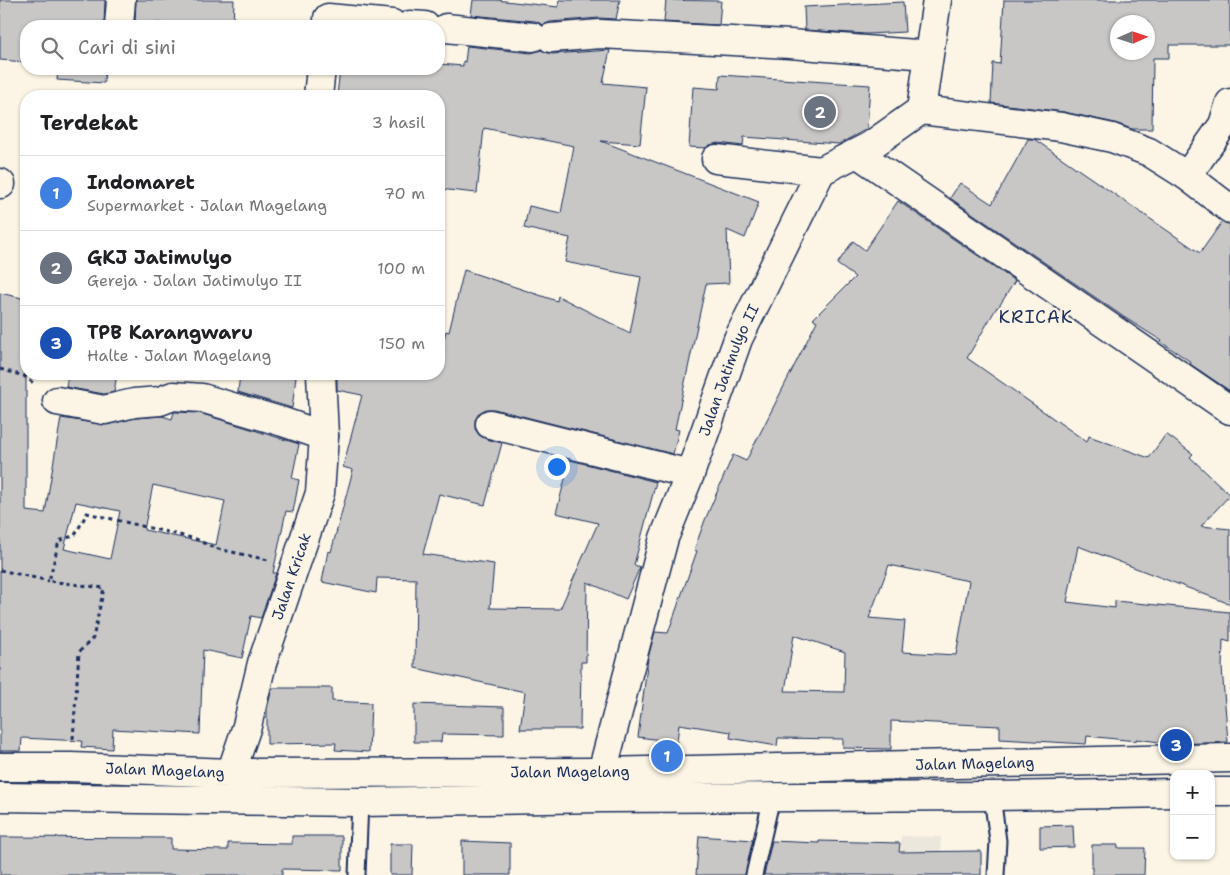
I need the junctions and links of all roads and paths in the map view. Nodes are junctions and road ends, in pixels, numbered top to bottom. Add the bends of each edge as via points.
1 (121, 0) edge
2 (937, 0) edge
3 (329, 15) edge
4 (119, 20) edge
5 (369, 20) edge
6 (445, 29) edge
7 (928, 54) junction
8 (320, 75) edge
9 (319, 90) edge
10 (1230, 103) edge
11 (921, 110) junction
12 (857, 153) junction
13 (716, 159) dead end
14 (821, 171) junction
15 (1187, 176) junction
16 (1230, 208) edge
17 (0, 369) edge
18 (20, 375) edge
19 (29, 380) edge
20 (321, 380) edge
21 (57, 401) joint
22 (1230, 410) edge
23 (490, 424) dead end
24 (324, 436) junction
25 (690, 474) junction
26 (295, 566) junction
27 (0, 570) edge
28 (49, 581) junction
29 (1230, 758) edge
30 (0, 767) edge
31 (71, 767) junction
32 (231, 773) junction
33 (602, 785) junction
34 (1215, 792) edge
35 (1230, 792) edge
36 (1170, 793) edge
37 (992, 796) junction
38 (0, 797) edge
39 (772, 797) junction
40 (360, 802) junction
41 (357, 875) edge
42 (754, 875) edge
43 (996, 875) edge

1 - 4 street
2 - 7 street
3 - 5 street
6 - 7 street via 542,38 600,34
7 - 11 street
8 - 9 street
10 - 15 street via 1223,125
11 - 12 street
11 - 15 street via 1061,127 1112,138 1148,152
12 - 14 street
12 - 22 street
13 - 14 street
14 - 25 street, Jalan Jatimulyo II via 738,339
15 - 16 street
17 - 18 path
19 - 21 path
20 - 24 street, Jalan Kricak
21 - 24 street via 104,410 173,396 202,398
23 - 25 street
24 - 26 street, Jalan Kricak via 320,492
25 - 33 street, Jalan Jatimulyo II via 664,538
26 - 28 path via 214,548 196,539 87,513 75,535 59,541
26 - 32 street, Jalan Kricak via 262,663 247,726
27 - 28 path
28 - 31 path via 104,588 93,638 79,652
29 - 33 street, Jalan Magelang
30 - 31 street, Jalan Magelang
31 - 32 street, Jalan Magelang
32 - 33 street, Jalan Magelang
33 - 39 street, Jalan Magelang
33 - 40 street, Jalan Magelang
34 - 35 street
36 - 37 street, Jalan Magelang
37 - 39 street, Jalan Magelang
37 - 43 lane via 998,841
38 - 40 street, Jalan Magelang
39 - 42 lane
40 - 41 lane

